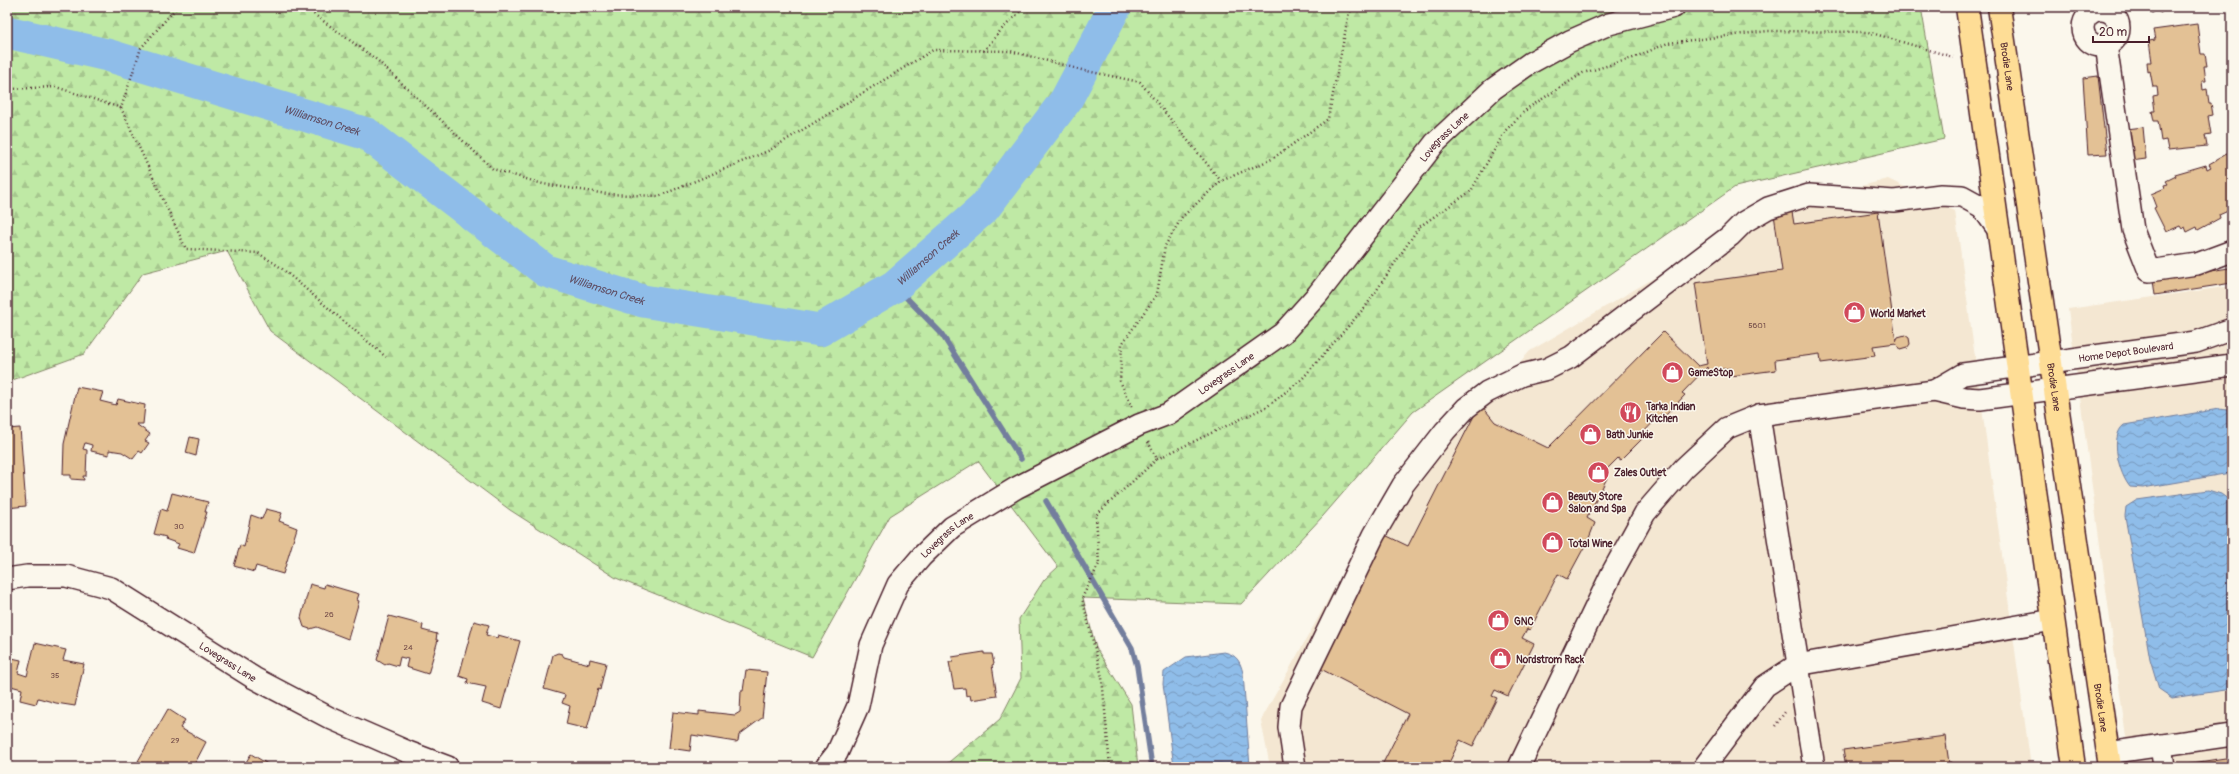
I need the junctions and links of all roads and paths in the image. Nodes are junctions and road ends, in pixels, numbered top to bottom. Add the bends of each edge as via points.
1 (177, 7) edge
2 (304, 7) edge
3 (1025, 7) edge
4 (1356, 7) edge
5 (1674, 7) edge
6 (1967, 7) edge
7 (1999, 7) edge
8 (2090, 10) edge
9 (984, 52) junction
10 (1956, 58) dead end
11 (7, 89) edge
12 (121, 108) junction
13 (1221, 181) junction
14 (1999, 231) junction
15 (2232, 251) edge
16 (2232, 329) edge
17 (386, 357) dead end
18 (2051, 363) junction
19 (2232, 364) edge
20 (2017, 367) junction
21 (2055, 389) junction
22 (1934, 391) junction
23 (2020, 394) junction
24 (1759, 415) junction
25 (1140, 425) junction
26 (1157, 459) junction
27 (7, 579) edge
28 (2053, 620) junction
29 (1797, 665) junction
30 (1787, 708) dead end
31 (1775, 726) dead end
32 (2232, 735) edge
33 (2161, 745) junction
34 (2109, 760) edge
35 (448, 767) edge
36 (826, 767) edge
37 (1110, 767) edge
38 (1295, 767) edge
39 (1519, 767) edge
40 (1704, 767) edge
41 (1814, 767) edge
42 (2074, 767) edge
43 (2164, 767) edge

1 - 12 path via 141,48
2 - 9 path via 377,60 493,169 543,184 607,194 659,196 768,152 933,50
3 - 9 path via 1000,30
4 - 13 path via 1349,13 1328,119 1272,159
5 - 25 street, Lovegrass Lane via 1609,24 1570,41 1530,63 1493,89 1435,143 1318,294 1283,333 1168,414
6 - 14 main road
7 - 18 main road, Brodie Lane
8 - 15 street via 2084,22 2084,34 2092,43 2106,45 2132,230 2149,271 2197,264
9 - 13 path via 1010,51 1140,82
10 - 26 path via 1868,32 1768,31 1668,43 1633,58 1583,73 1528,108 1505,131 1471,191 1419,227 1366,306 1302,378 1268,406
11 - 12 path via 56,87
12 - 17 path via 186,249 258,253 280,266
13 - 25 path via 1182,217 1165,246 1157,294 1122,344 1120,381
14 - 20 main road
14 - 38 street via 1982,207 1962,196 1941,195 1894,201 1809,195 1774,205 1744,222 1730,236 1571,356 1546,369 1522,375 1487,392 1466,408 1445,431 1403,485 1374,535 1291,706 1289,727
16 - 18 street, Home Depot Boulevard via 2196,342
18 - 20 street, Home Depot Boulevard
18 - 21 main road, Brodie Lane
19 - 21 street
20 - 22 street, Home Depot Boulevard via 1963,374
20 - 23 main road
21 - 23 street
21 - 34 main road, Brodie Lane
22 - 23 street via 1980,399
22 - 24 street
23 - 28 main road
24 - 29 street
24 - 39 street via 1727,428 1684,468 1646,513 1612,573
25 - 26 path
25 - 36 street, Lovegrass Lane via 1016,488 952,527 922,556 898,584 884,611 870,645 858,706 837,753
26 - 37 path via 1096,515 1099,564 1082,598 1102,677
27 - 35 street, Lovegrass Lane via 66,576 111,588 268,685 330,718
28 - 29 street
28 - 42 main road
29 - 40 street via 1765,686
29 - 41 street
30 - 31 path
32 - 33 street
33 - 34 street
33 - 43 street

